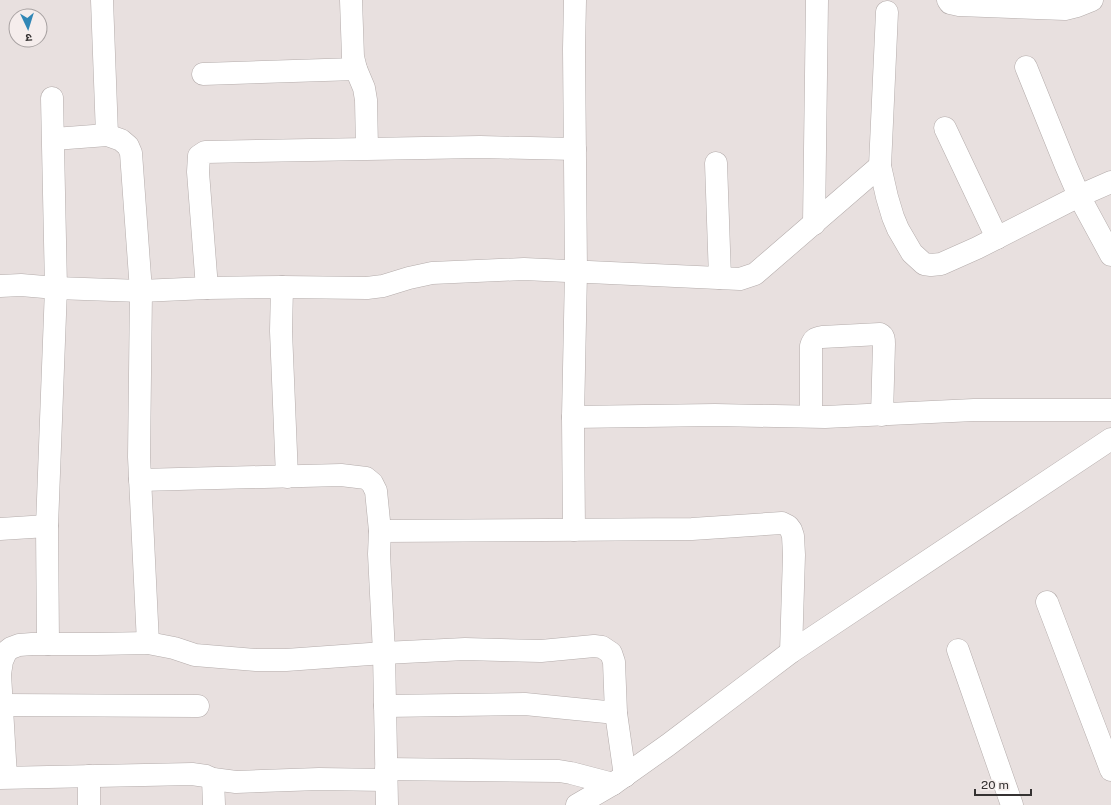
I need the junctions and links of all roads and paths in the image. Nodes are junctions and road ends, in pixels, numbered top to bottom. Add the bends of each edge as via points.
1 (102, 0) edge
2 (351, 0) edge
3 (575, 0) edge
4 (817, 0) edge
5 (948, 0) edge
6 (1092, 0) edge
7 (1065, 4) edge
8 (887, 12) dead end
9 (1026, 67) dead end
10 (356, 69) junction
11 (203, 74) dead end
12 (52, 98) dead end
13 (945, 128) dead end
14 (107, 135) junction
15 (54, 139) junction
16 (367, 148) junction
17 (575, 149) junction
18 (716, 163) dead end
19 (880, 166) junction
20 (1111, 182) edge
21 (1079, 196) junction
22 (814, 224) junction
23 (997, 238) junction
24 (1111, 255) edge
25 (576, 272) junction
26 (720, 278) junction
27 (0, 286) edge
28 (282, 287) junction
29 (56, 288) junction
30 (207, 288) junction
31 (141, 291) junction
32 (1111, 410) edge
33 (882, 415) junction
34 (811, 416) junction
35 (573, 417) junction
36 (1111, 439) edge
37 (287, 477) junction
38 (140, 480) junction
39 (47, 526) junction
40 (0, 528) edge
41 (574, 530) junction
42 (380, 531) junction
43 (1047, 602) dead end
44 (148, 643) junction
45 (48, 644) junction
46 (958, 650) dead end
47 (791, 652) junction
48 (384, 653) junction
49 (2, 705) junction
50 (198, 706) dead end
51 (385, 706) junction
52 (616, 713) junction
53 (1111, 770) edge
54 (386, 775) junction
55 (88, 776) junction
56 (3, 778) edge
57 (213, 779) junction
58 (619, 780) junction
59 (89, 805) edge
60 (214, 805) edge
61 (387, 805) edge
62 (577, 805) edge
63 (1012, 805) edge

1 - 14 street
2 - 10 street via 353,57
3 - 17 street
4 - 22 street
5 - 7 street via 959,5
6 - 7 street via 1077,6
8 - 19 street
9 - 21 street
10 - 11 street
10 - 16 street via 365,94
12 - 15 street
13 - 23 street
14 - 15 street
14 - 31 street via 121,140 131,153
15 - 29 street
16 - 17 street
16 - 30 street via 204,152 199,156
17 - 25 street
18 - 26 street
19 - 22 street
19 - 23 street via 898,229 912,253 924,264 941,264
20 - 21 street
21 - 23 street
21 - 24 street
22 - 26 street via 755,274 740,279
25 - 26 street
25 - 28 street via 524,269 432,273 367,288
25 - 35 street
27 - 29 street
28 - 30 street
28 - 37 street via 281,331
29 - 31 street
29 - 39 street
30 - 31 street
31 - 38 street
32 - 33 street via 974,410
33 - 34 street
33 - 34 street via 884,339 880,334 822,337 813,341
34 - 35 street
35 - 41 street
36 - 47 street
37 - 38 street
37 - 42 street via 341,475 366,478 376,491
38 - 44 street
39 - 40 street
39 - 45 street
41 - 42 street
41 - 47 street via 692,529 770,523 788,526 793,536 794,555
42 - 48 street
43 - 53 street
44 - 45 street
44 - 48 street via 195,655 256,660
45 - 49 street via 19,645 6,652 0,674
46 - 63 street
47 - 58 street
48 - 51 street
48 - 52 street via 466,649 541,651 602,647 611,653 614,662
49 - 50 street
49 - 56 street
51 - 52 street via 525,704
51 - 54 street
52 - 58 street
54 - 57 street via 236,782
54 - 58 street via 560,771
54 - 61 street
55 - 56 street
55 - 57 street via 192,774
55 - 59 street
57 - 60 street
58 - 62 street

